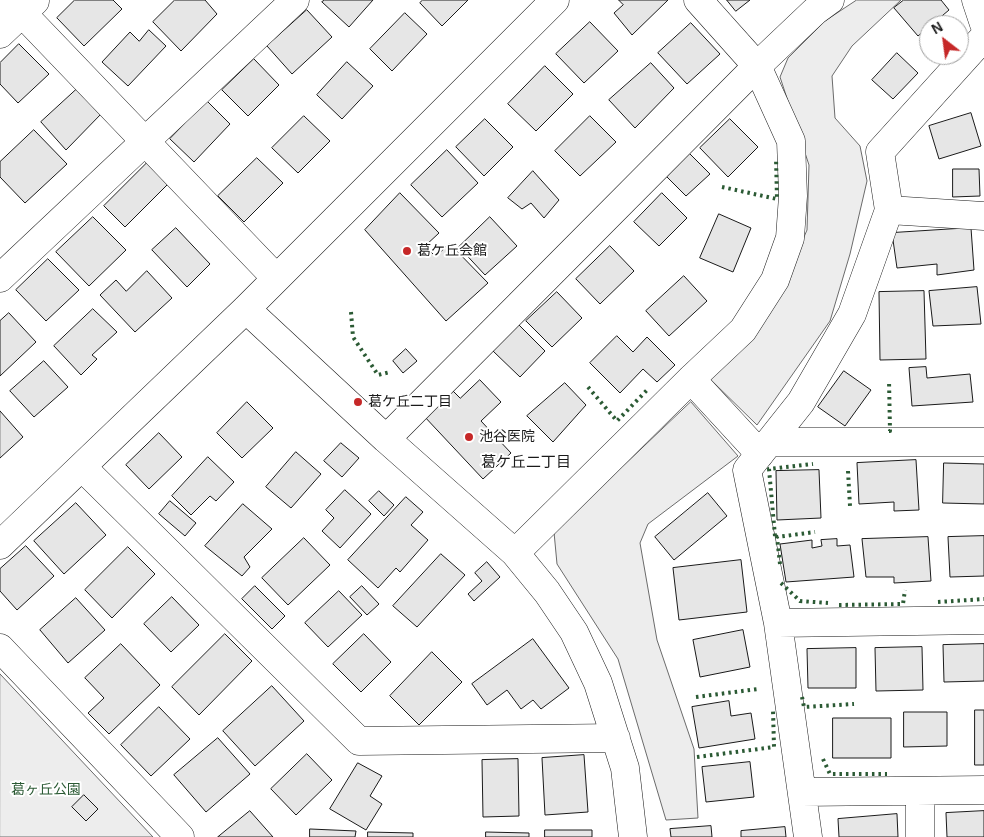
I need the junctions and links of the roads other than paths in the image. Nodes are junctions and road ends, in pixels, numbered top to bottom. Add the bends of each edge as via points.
1 (295, 0) edge
2 (555, 0) edge
3 (698, 0) edge
4 (830, 0) edge
5 (976, 0) edge
6 (19, 4) edge
7 (984, 24) edge
8 (0, 34) edge
9 (984, 37) edge
10 (756, 66) junction
11 (145, 141) junction
12 (889, 210) junction
13 (984, 216) edge
14 (0, 278) edge
15 (276, 278) junction
16 (246, 309) junction
17 (691, 379) junction
18 (386, 438) junction
19 (984, 442) edge
20 (765, 448) junction
21 (82, 467) junction
22 (0, 545) edge
23 (515, 553) junction
24 (984, 620) edge
25 (778, 623) junction
26 (0, 648) edge
27 (616, 738) junction
28 (984, 790) edge
29 (920, 791) junction
30 (802, 792) junction
31 (180, 837) edge
32 (633, 837) edge
33 (808, 837) edge
34 (920, 837) edge

1 - 11 street
2 - 15 street
3 - 10 street
4 - 10 street
5 - 7 street
6 - 8 street
6 - 11 street
9 - 12 street via 880,152
10 - 17 street via 791,141 793,196 790,238 775,280 743,330
10 - 18 street
11 - 14 street
11 - 15 street
12 - 13 street
12 - 20 street via 852,314 801,402
15 - 16 street
16 - 18 street
16 - 21 street
17 - 20 street
17 - 23 street
18 - 23 street
19 - 20 street
20 - 25 street via 747,470
21 - 22 street
21 - 27 street via 359,741
23 - 27 street via 574,632 598,683
24 - 25 street
25 - 30 street
26 - 31 street
27 - 32 street via 625,768
28 - 29 street
29 - 30 street
29 - 34 street
30 - 33 street

